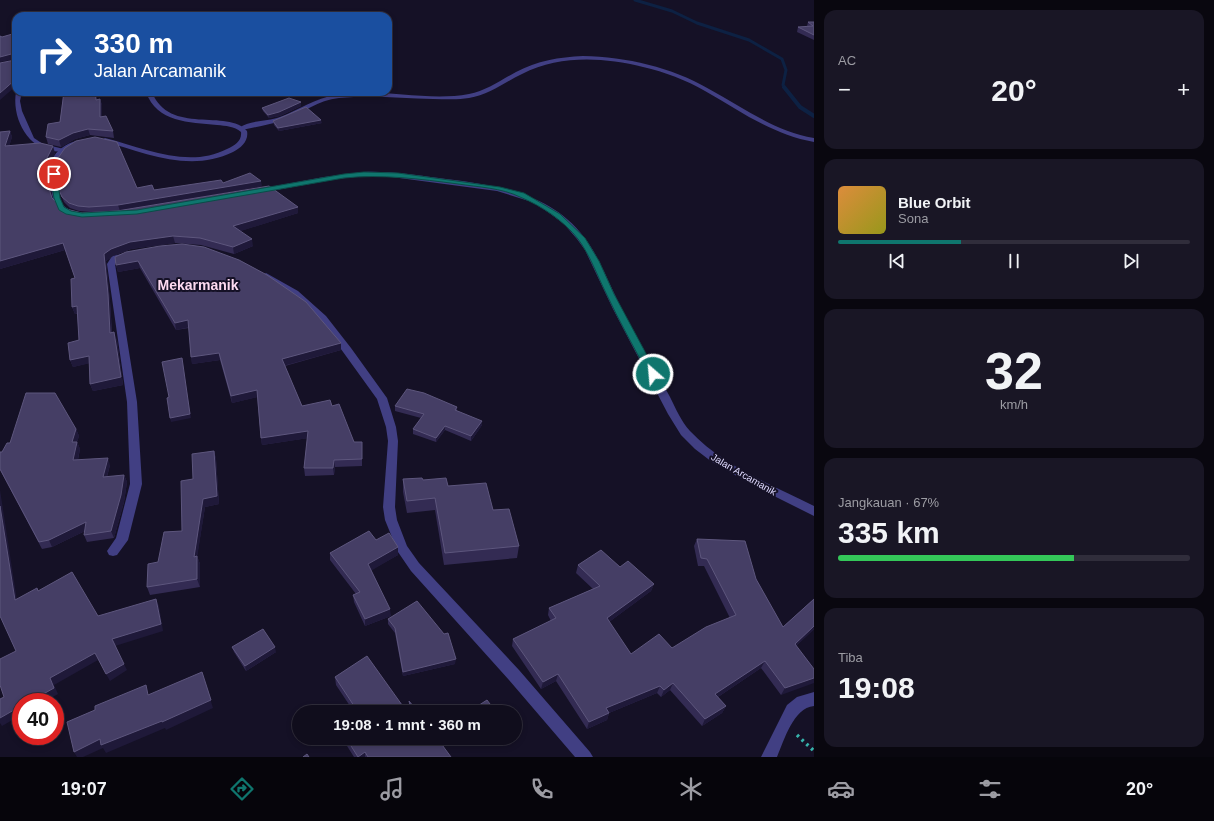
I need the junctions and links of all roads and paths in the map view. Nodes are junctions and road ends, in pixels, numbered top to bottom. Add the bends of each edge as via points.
1 (18, 96) edge
2 (151, 96) edge
3 (242, 128) junction
4 (96, 139) edge
5 (814, 140) edge
6 (80, 141) edge
7 (62, 150) junction
8 (252, 192) edge
9 (76, 214) edge
10 (136, 253) edge
11 (256, 270) edge
12 (814, 511) edge
13 (113, 551) dead end
14 (814, 699) edge
15 (786, 724) junction
16 (814, 751) edge
17 (584, 757) edge
18 (769, 757) edge

1 - 7 street via 25,126 33,142
2 - 3 street via 154,105 165,113
3 - 4 street via 244,139 234,149 193,160 165,157
3 - 5 street via 281,119 319,100 337,96 470,96 539,64 566,58 589,58 641,64 668,72 693,82 779,129
6 - 7 street
7 - 9 street via 54,162 57,198 61,208
8 - 12 street, Jalan Arcamanik via 344,176 386,174 500,189 538,203 558,215 581,238 673,414 685,432 716,459
10 - 13 street via 115,258 111,264 132,402 136,484 122,540
11 - 17 street via 296,293 323,318 382,398 393,441 389,506 402,548 415,567 480,637
14 - 15 street via 797,705
15 - 16 path
15 - 18 street

